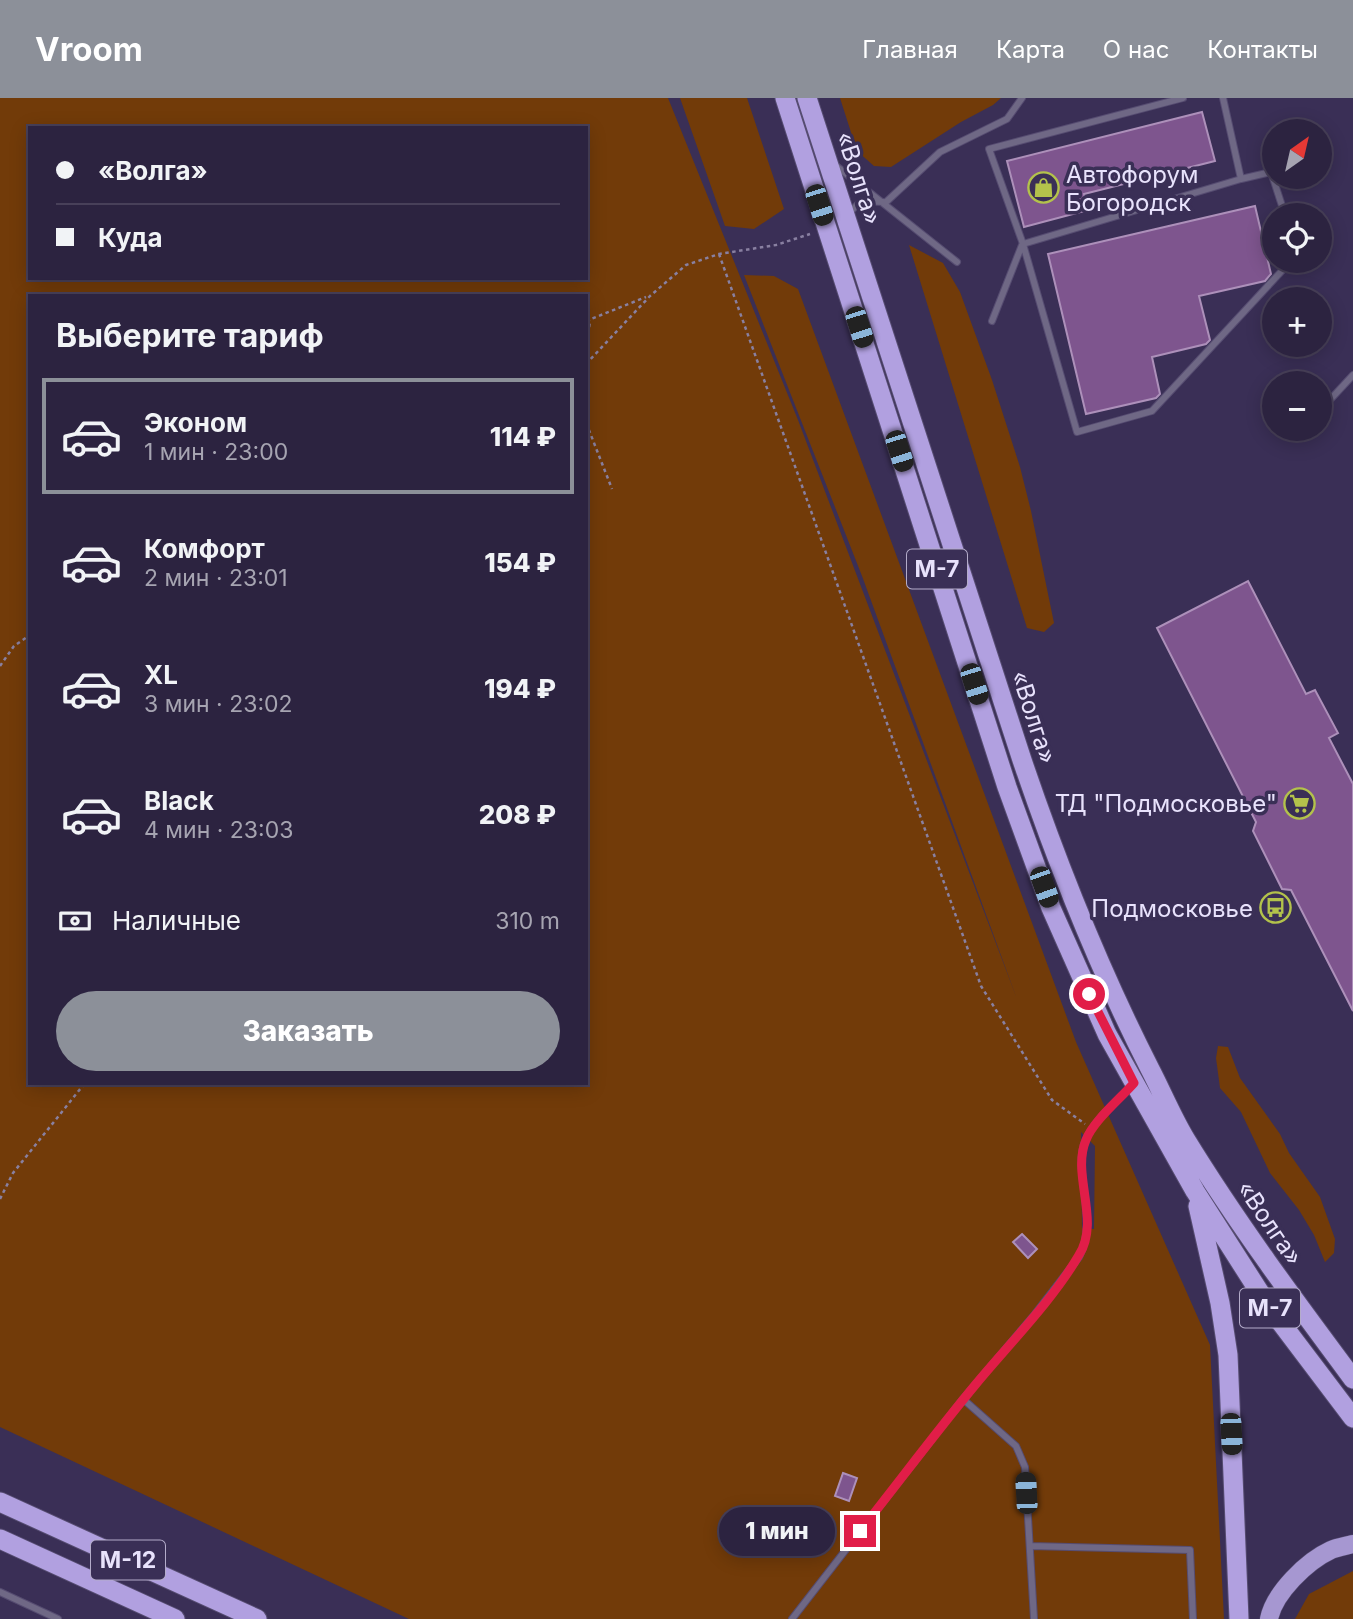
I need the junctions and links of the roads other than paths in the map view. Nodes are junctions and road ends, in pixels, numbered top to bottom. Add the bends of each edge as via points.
1 (785, 98) edge
2 (807, 98) edge
3 (1022, 98) edge
4 (1183, 98) edge
5 (1223, 98) edge
6 (828, 159) junction
7 (1241, 179) junction
8 (885, 203) junction
9 (1281, 203) edge
10 (846, 217) junction
11 (1023, 244) junction
12 (957, 262) dead end
13 (1280, 273) edge
14 (992, 321) dead end
15 (1353, 375) edge
16 (1332, 398) edge
17 (1134, 1083) junction
18 (1195, 1191) junction
19 (1353, 1379) edge
20 (963, 1399) junction
21 (1353, 1418) edge
22 (0, 1502) edge
23 (0, 1539) edge
24 (1353, 1545) edge
25 (1030, 1546) junction
26 (0, 1592) edge
27 (58, 1619) edge
28 (175, 1619) edge
29 (257, 1619) edge
30 (792, 1619) edge
31 (1034, 1619) edge
32 (1193, 1619) edge
33 (1239, 1619) edge
34 (1269, 1619) edge

1 - 17 highway, «Волга» / М-7 via 1007,787 1051,908
2 - 6 highway, «Волга» / М-7
3 - 8 lane via 1007,119 940,152
4 - 11 lane via 989,149
5 - 7 lane
6 - 8 lane
6 - 10 highway, «Волга» / М-7
7 - 9 lane via 1271,172
7 - 11 lane
8 - 10 lane via 861,201
8 - 12 lane
10 - 19 highway, «Волга» / М-7 via 1021,760 1091,945 1185,1138 1265,1262
11 - 13 lane via 1077,432 1152,411
11 - 14 lane
15 - 16 lane
17 - 18 highway, М-7
17 - 20 lane via 1085,1141 1088,1229 1084,1247
18 - 21 highway, «Волга» / М-7 via 1269,1307
18 - 33 highway via 1228,1355
20 - 25 lane via 1016,1446 1025,1467
20 - 30 lane
22 - 29 highway, М-12
23 - 28 highway, М-12
24 - 34 main road via 1332,1549 1288,1583
25 - 31 lane
25 - 32 lane via 1190,1550
26 - 27 lane

